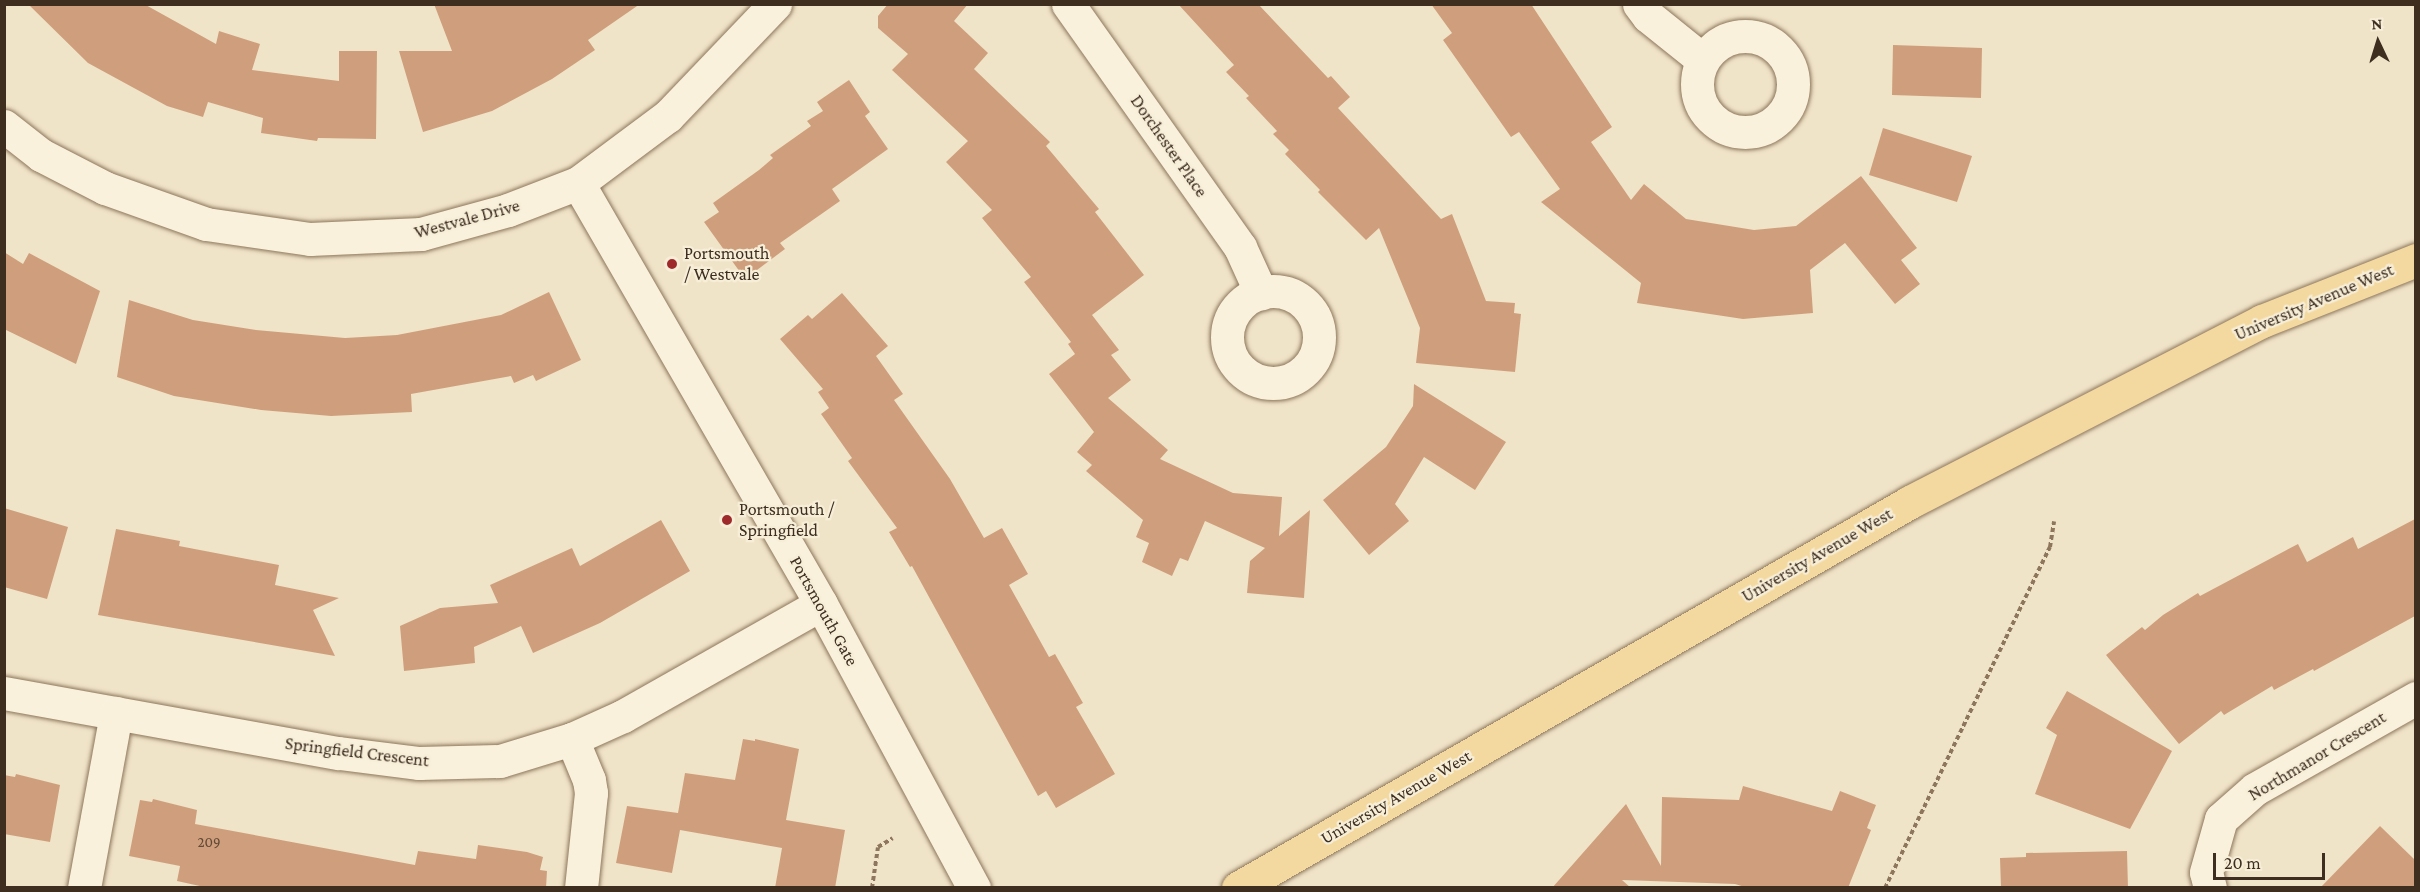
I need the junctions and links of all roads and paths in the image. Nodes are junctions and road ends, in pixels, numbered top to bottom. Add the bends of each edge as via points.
1 (775, 4) edge
2 (1068, 4) edge
3 (1640, 4) edge
4 (1703, 60) dead end
5 (4, 126) edge
6 (578, 183) junction
7 (2415, 260) edge
8 (1261, 293) dead end
9 (2054, 521) dead end
10 (821, 604) junction
11 (4, 693) edge
12 (2415, 698) edge
13 (116, 713) junction
14 (572, 740) junction
15 (893, 838) dead end
16 (84, 888) edge
17 (581, 888) edge
18 (872, 888) edge
19 (974, 888) edge
20 (1238, 888) edge
21 (1886, 888) edge
22 (2210, 888) edge

1 - 6 street, Westvale Drive via 668,116
2 - 8 street, Dorchester Place via 1240,247
3 - 4 street via 1648,16
5 - 6 street, Westvale Drive via 41,155 105,188 206,224 310,239 421,234 508,210
6 - 10 street, Portsmouth Gate
7 - 20 main road, University Avenue West via 2262,321 1910,502
9 - 21 path via 2050,547
10 - 14 street, Springfield Crescent via 623,716
10 - 19 street, Portsmouth Gate
11 - 13 street, Springfield Crescent
12 - 22 street, Northmanor Crescent via 2255,789 2220,819 2206,872
13 - 14 street, Springfield Crescent via 339,753 418,763 500,761
13 - 16 street
14 - 17 street via 591,793
15 - 18 path via 878,847

